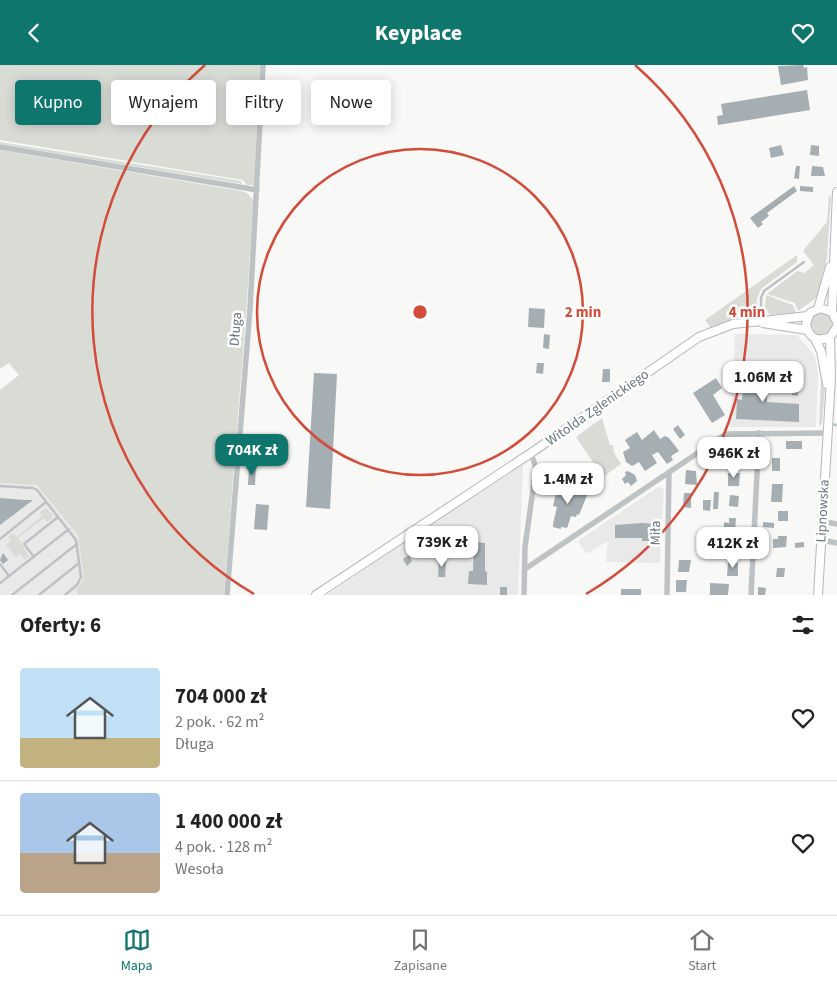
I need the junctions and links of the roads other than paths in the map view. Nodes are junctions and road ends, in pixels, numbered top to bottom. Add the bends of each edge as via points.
1 (263, 65) edge
2 (0, 147) edge
3 (257, 190) junction
4 (837, 192) edge
5 (834, 248) junction
6 (804, 262) dead end
7 (818, 309) junction
8 (832, 312) junction
9 (808, 316) junction
10 (761, 322) junction
11 (837, 322) edge
12 (837, 327) edge
13 (807, 330) junction
14 (830, 337) junction
15 (815, 339) junction
16 (828, 396) junction
17 (828, 424) junction
18 (837, 425) edge
19 (759, 433) junction
20 (827, 433) junction
21 (531, 453) junction
22 (669, 472) junction
23 (0, 486) edge
24 (46, 502) junction
25 (58, 517) junction
26 (821, 521) junction
27 (837, 524) edge
28 (69, 529) junction
29 (0, 539) edge
30 (820, 540) junction
31 (837, 543) edge
32 (77, 544) junction
33 (34, 557) junction
34 (79, 563) junction
35 (0, 564) edge
36 (525, 569) junction
37 (9, 576) junction
38 (0, 583) edge
39 (12, 595) edge
40 (39, 595) edge
41 (65, 595) edge
42 (227, 595) edge
43 (316, 595) edge
44 (524, 595) edge
45 (667, 595) edge
46 (752, 595) edge
47 (818, 595) edge

1 - 3 street, Długa
2 - 3 street
3 - 42 street, Długa
4 - 5 main road
5 - 7 main road
5 - 8 main road
6 - 10 lane via 763,293
7 - 8 main road
7 - 9 main road
8 - 11 main road
9 - 10 main road, Witolda Zglenickiego
9 - 13 main road
10 - 13 main road, Witolda Zglenickiego
10 - 21 main road, Witolda Zglenickiego via 733,324 699,337
12 - 14 main road
13 - 15 main road
14 - 15 main road
14 - 16 main road, Lipnowska
15 - 16 main road, Lipnowska via 821,351
16 - 17 main road, Lipnowska
17 - 18 lane
17 - 20 main road, Lipnowska
19 - 20 street
19 - 22 street via 726,434
19 - 46 street
20 - 26 main road, Lipnowska
21 - 36 street via 536,468
21 - 43 main road, Witolda Zglenickiego
22 - 36 street
22 - 45 street, Miła
23 - 24 lane via 33,488
24 - 25 lane
24 - 29 lane
25 - 28 lane
25 - 33 lane via 24,544
26 - 27 street
26 - 30 main road, Lipnowska
28 - 32 lane
28 - 33 lane
30 - 31 street
30 - 47 main road, Lipnowska
32 - 34 lane
32 - 39 lane
33 - 37 lane
34 - 40 lane
34 - 41 lane via 80,582
35 - 37 lane
36 - 44 street
37 - 38 lane

